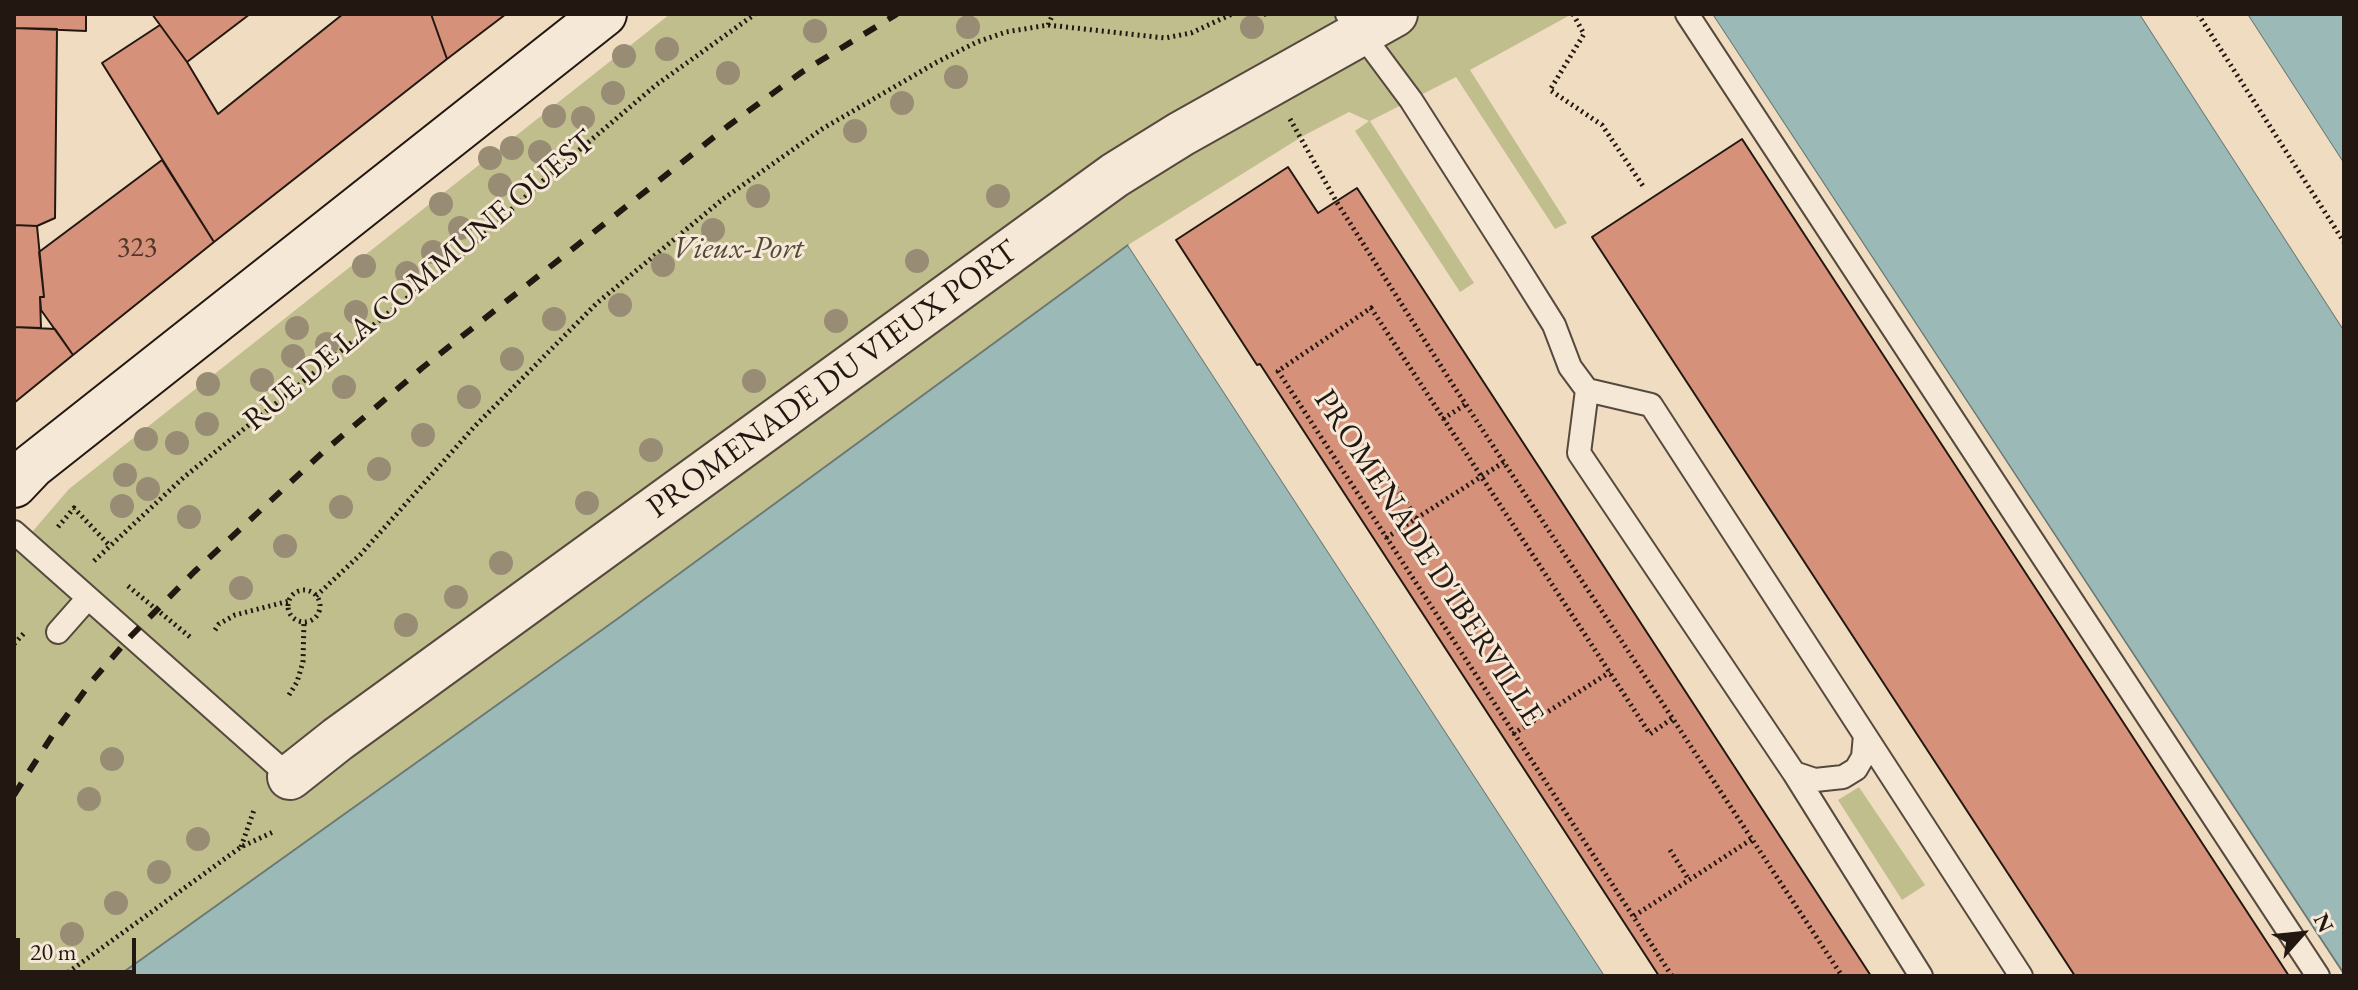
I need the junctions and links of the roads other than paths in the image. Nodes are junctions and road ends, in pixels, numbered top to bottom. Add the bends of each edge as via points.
1 (604, 14) edge
2 (1687, 14) edge
3 (1367, 20) edge
4 (1587, 390) junction
5 (14, 485) edge
6 (14, 532) edge
7 (88, 598) junction
8 (58, 632) dead end
9 (1865, 735) junction
10 (1794, 773) junction
11 (290, 777) joint
12 (1921, 976) edge
13 (2021, 976) edge
14 (2318, 976) edge

1 - 5 street
2 - 14 lane
3 - 4 lane via 1411,100 1554,325 1570,367
3 - 11 street, PROMENADE DU VIEUX PORT via 1115,175
4 - 9 lane via 1651,405
4 - 10 lane via 1579,453
6 - 7 lane
7 - 8 lane
7 - 11 lane
9 - 10 lane via 1863,757 1843,777 1815,780
9 - 13 lane
10 - 12 lane

